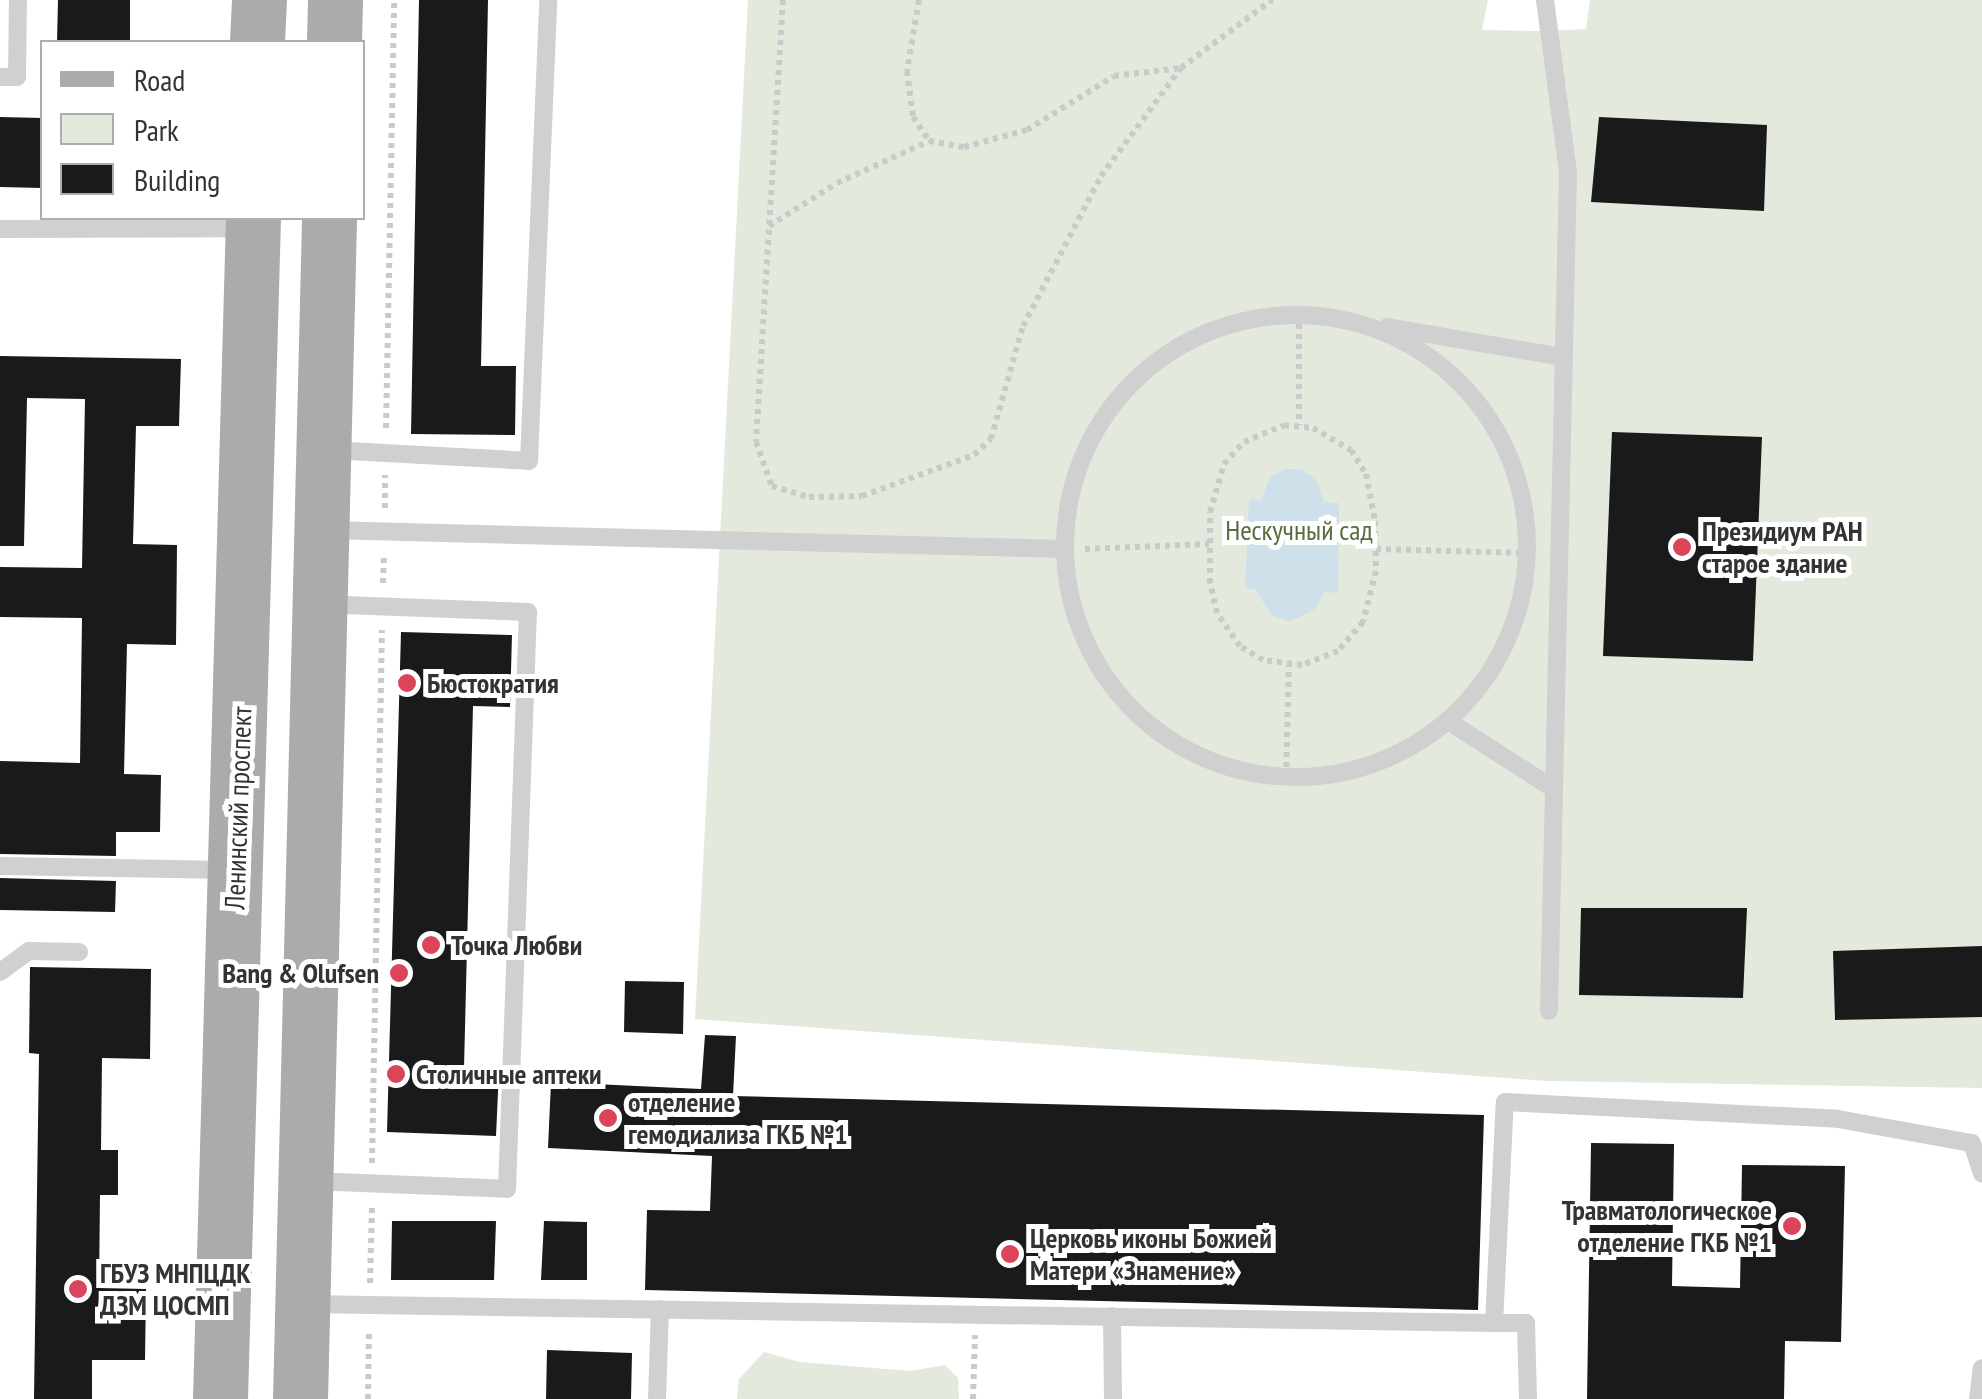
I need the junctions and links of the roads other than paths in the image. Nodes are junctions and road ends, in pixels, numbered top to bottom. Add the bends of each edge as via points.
1 (18, 0) edge
2 (258, 0) edge
3 (335, 0) edge
4 (548, 0) edge
5 (1546, 0) edge
6 (258, 40) edge
7 (334, 40) edge
8 (0, 77) edge
9 (330, 220) edge
10 (253, 223) edge
11 (0, 229) edge
12 (1357, 322) junction
13 (1563, 357) junction
14 (324, 450) junction
15 (322, 530) junction
16 (1062, 550) junction
17 (320, 604) junction
18 (1448, 720) junction
19 (1554, 788) junction
20 (0, 866) edge
21 (237, 870) junction
22 (79, 952) dead end
23 (0, 972) edge
24 (1549, 1011) dead end
25 (1982, 1173) edge
26 (327, 1182) junction
27 (372, 1184) junction
28 (303, 1304) junction
29 (660, 1309) junction
30 (1112, 1316) junction
31 (1494, 1323) junction
32 (1982, 1368) edge
33 (220, 1399) edge
34 (300, 1399) edge
35 (657, 1399) edge
36 (1114, 1399) edge
37 (1528, 1399) edge
38 (1978, 1399) edge

1 - 8 lane via 16,77
2 - 6 main road
3 - 7 main road
4 - 14 lane via 529,460
5 - 13 lane via 1568,173
9 - 14 main road
10 - 11 lane
10 - 21 main road, Ленинский проспект
12 - 13 lane
12 - 16 lane via 1299,314 1247,319 1198,336 1155,363 1117,398 1089,442 1071,490
12 - 18 lane via 1436,361 1495,426 1517,480 1528,552 1505,645
13 - 19 lane
14 - 15 main road
15 - 16 lane
15 - 17 main road
16 - 18 lane via 1071,601 1092,656 1127,704 1173,742 1227,767 1286,777 1364,767
17 - 26 main road
17 - 27 lane via 528,612 507,1189
18 - 19 lane
19 - 24 lane
20 - 21 lane
21 - 33 main road, Ленинский проспект
22 - 23 lane via 30,951
25 - 31 lane via 1972,1143 1838,1119 1505,1102
26 - 27 lane
26 - 27 lane
26 - 28 main road
28 - 29 lane
28 - 34 main road
29 - 30 lane
29 - 35 lane
30 - 31 lane
30 - 36 lane
31 - 37 lane via 1526,1323
32 - 38 lane

